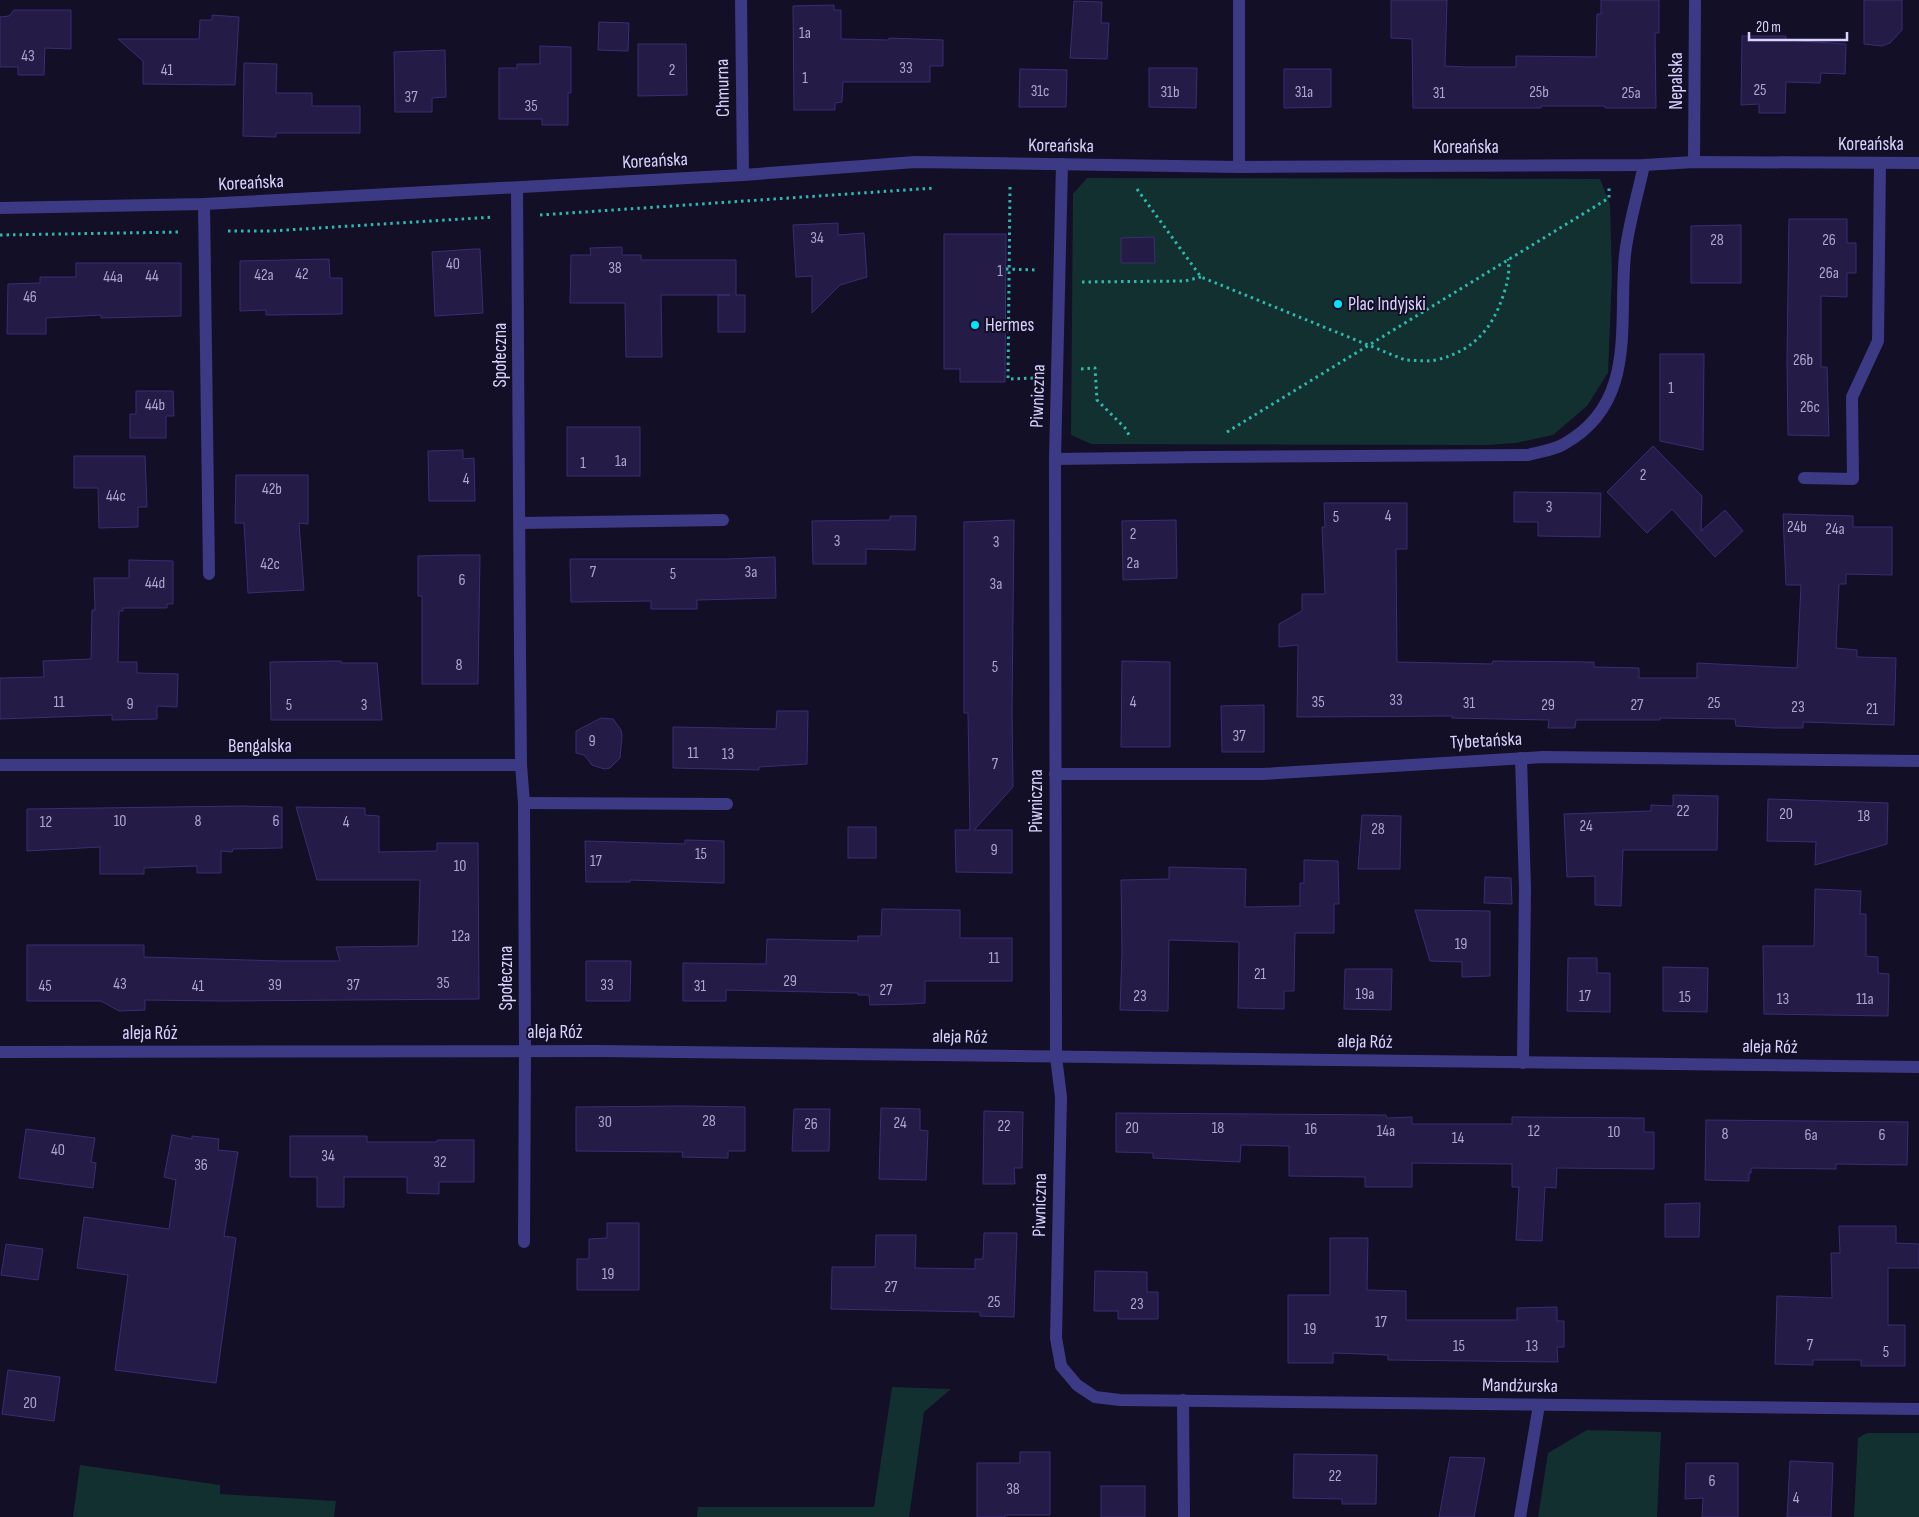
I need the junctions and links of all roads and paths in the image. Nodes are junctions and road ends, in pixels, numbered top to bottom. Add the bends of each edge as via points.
1 (740, 0) edge
2 (1239, 0) edge
3 (1695, 0) edge
4 (1694, 162) junction
5 (1880, 163) junction
6 (1919, 163) edge
7 (1062, 164) junction
8 (1644, 165) junction
9 (1239, 167) junction
10 (742, 175) junction
11 (1019, 186) dead end
12 (1000, 187) dead end
13 (1010, 187) junction
14 (1136, 187) dead end
15 (1609, 187) dead end
16 (517, 188) junction
17 (937, 188) dead end
18 (204, 204) junction
19 (0, 208) edge
20 (537, 215) dead end
21 (495, 217) dead end
22 (204, 232) junction
23 (0, 235) edge
24 (1508, 259) junction
25 (1007, 269) junction
26 (1059, 275) junction
27 (1201, 277) junction
28 (1367, 345) junction
29 (1058, 373) junction
30 (1204, 457) junction
31 (1130, 458) junction
32 (1055, 459) junction
33 (1804, 478) dead end
34 (723, 520) dead end
35 (520, 523) junction
36 (209, 574) dead end
37 (1521, 758) junction
38 (1919, 761) edge
39 (0, 765) edge
40 (521, 765) junction
41 (1055, 774) junction
42 (524, 803) junction
43 (727, 804) dead end
44 (525, 1051) junction
45 (0, 1052) edge
46 (1056, 1057) junction
47 (1523, 1062) junction
48 (1919, 1067) edge
49 (524, 1242) dead end
50 (1120, 1400) joint
51 (1183, 1400) junction
52 (1539, 1405) junction
53 (1919, 1409) edge
54 (1184, 1517) edge
55 (1520, 1517) edge

1 - 10 street, Chmurna
2 - 9 street
3 - 4 street, Nepalska
4 - 5 street, Koreańska
4 - 8 street, Koreańska
5 - 6 street, Koreańska
5 - 33 street via 1878,341 1852,397 1852,478
7 - 9 street, Koreańska
7 - 10 street, Koreańska via 915,162
7 - 26 street, Piwniczna
8 - 9 street, Koreańska
8 - 30 street via 1625,254 1622,349 1614,388 1601,412 1582,432 1563,445 1528,456
10 - 16 street, Koreańska
11 - 13 path
12 - 13 path
13 - 25 path
14 - 27 path
15 - 24 path via 1609,198
16 - 18 street, Koreańska
16 - 35 street, Społeczna
17 - 20 path
18 - 19 street, Koreańska
18 - 22 street, Koreańska
21 - 22 path
22 - 23 path
22 - 36 street, Koreańska
24 - 28 path
24 - 28 path via 1510,273 1498,310 1487,330 1463,350 1435,360 1405,360
25 - 26 path via 1040,270
25 - 29 path via 1008,379
26 - 27 path via 1077,282
26 - 29 street, Piwniczna
27 - 28 path
28 - 30 path via 1210,443
29 - 31 path via 1095,368 1097,400 1130,436
29 - 32 street, Piwniczna
30 - 31 street
31 - 32 street
32 - 41 street, Piwniczna
34 - 35 street
35 - 40 street, Społeczna
37 - 38 street, Tybetańska
37 - 41 street, Tybetańska via 1263,774
37 - 47 street via 1525,888
39 - 40 street, Bengalska
40 - 42 street, Społeczna
41 - 46 street, Piwniczna
42 - 43 street
42 - 44 street, Społeczna
44 - 45 street, aleja Róż
44 - 46 street, aleja Róż
44 - 49 street, Społeczna
46 - 47 street, aleja Róż
46 - 50 street, Piwniczna via 1061,1097 1056,1338 1061,1366 1077,1385 1094,1396
47 - 48 street, aleja Róż
50 - 51 street, Mandżurska
51 - 52 street, Mandżurska
51 - 54 street
52 - 53 street, Mandżurska
52 - 55 street

